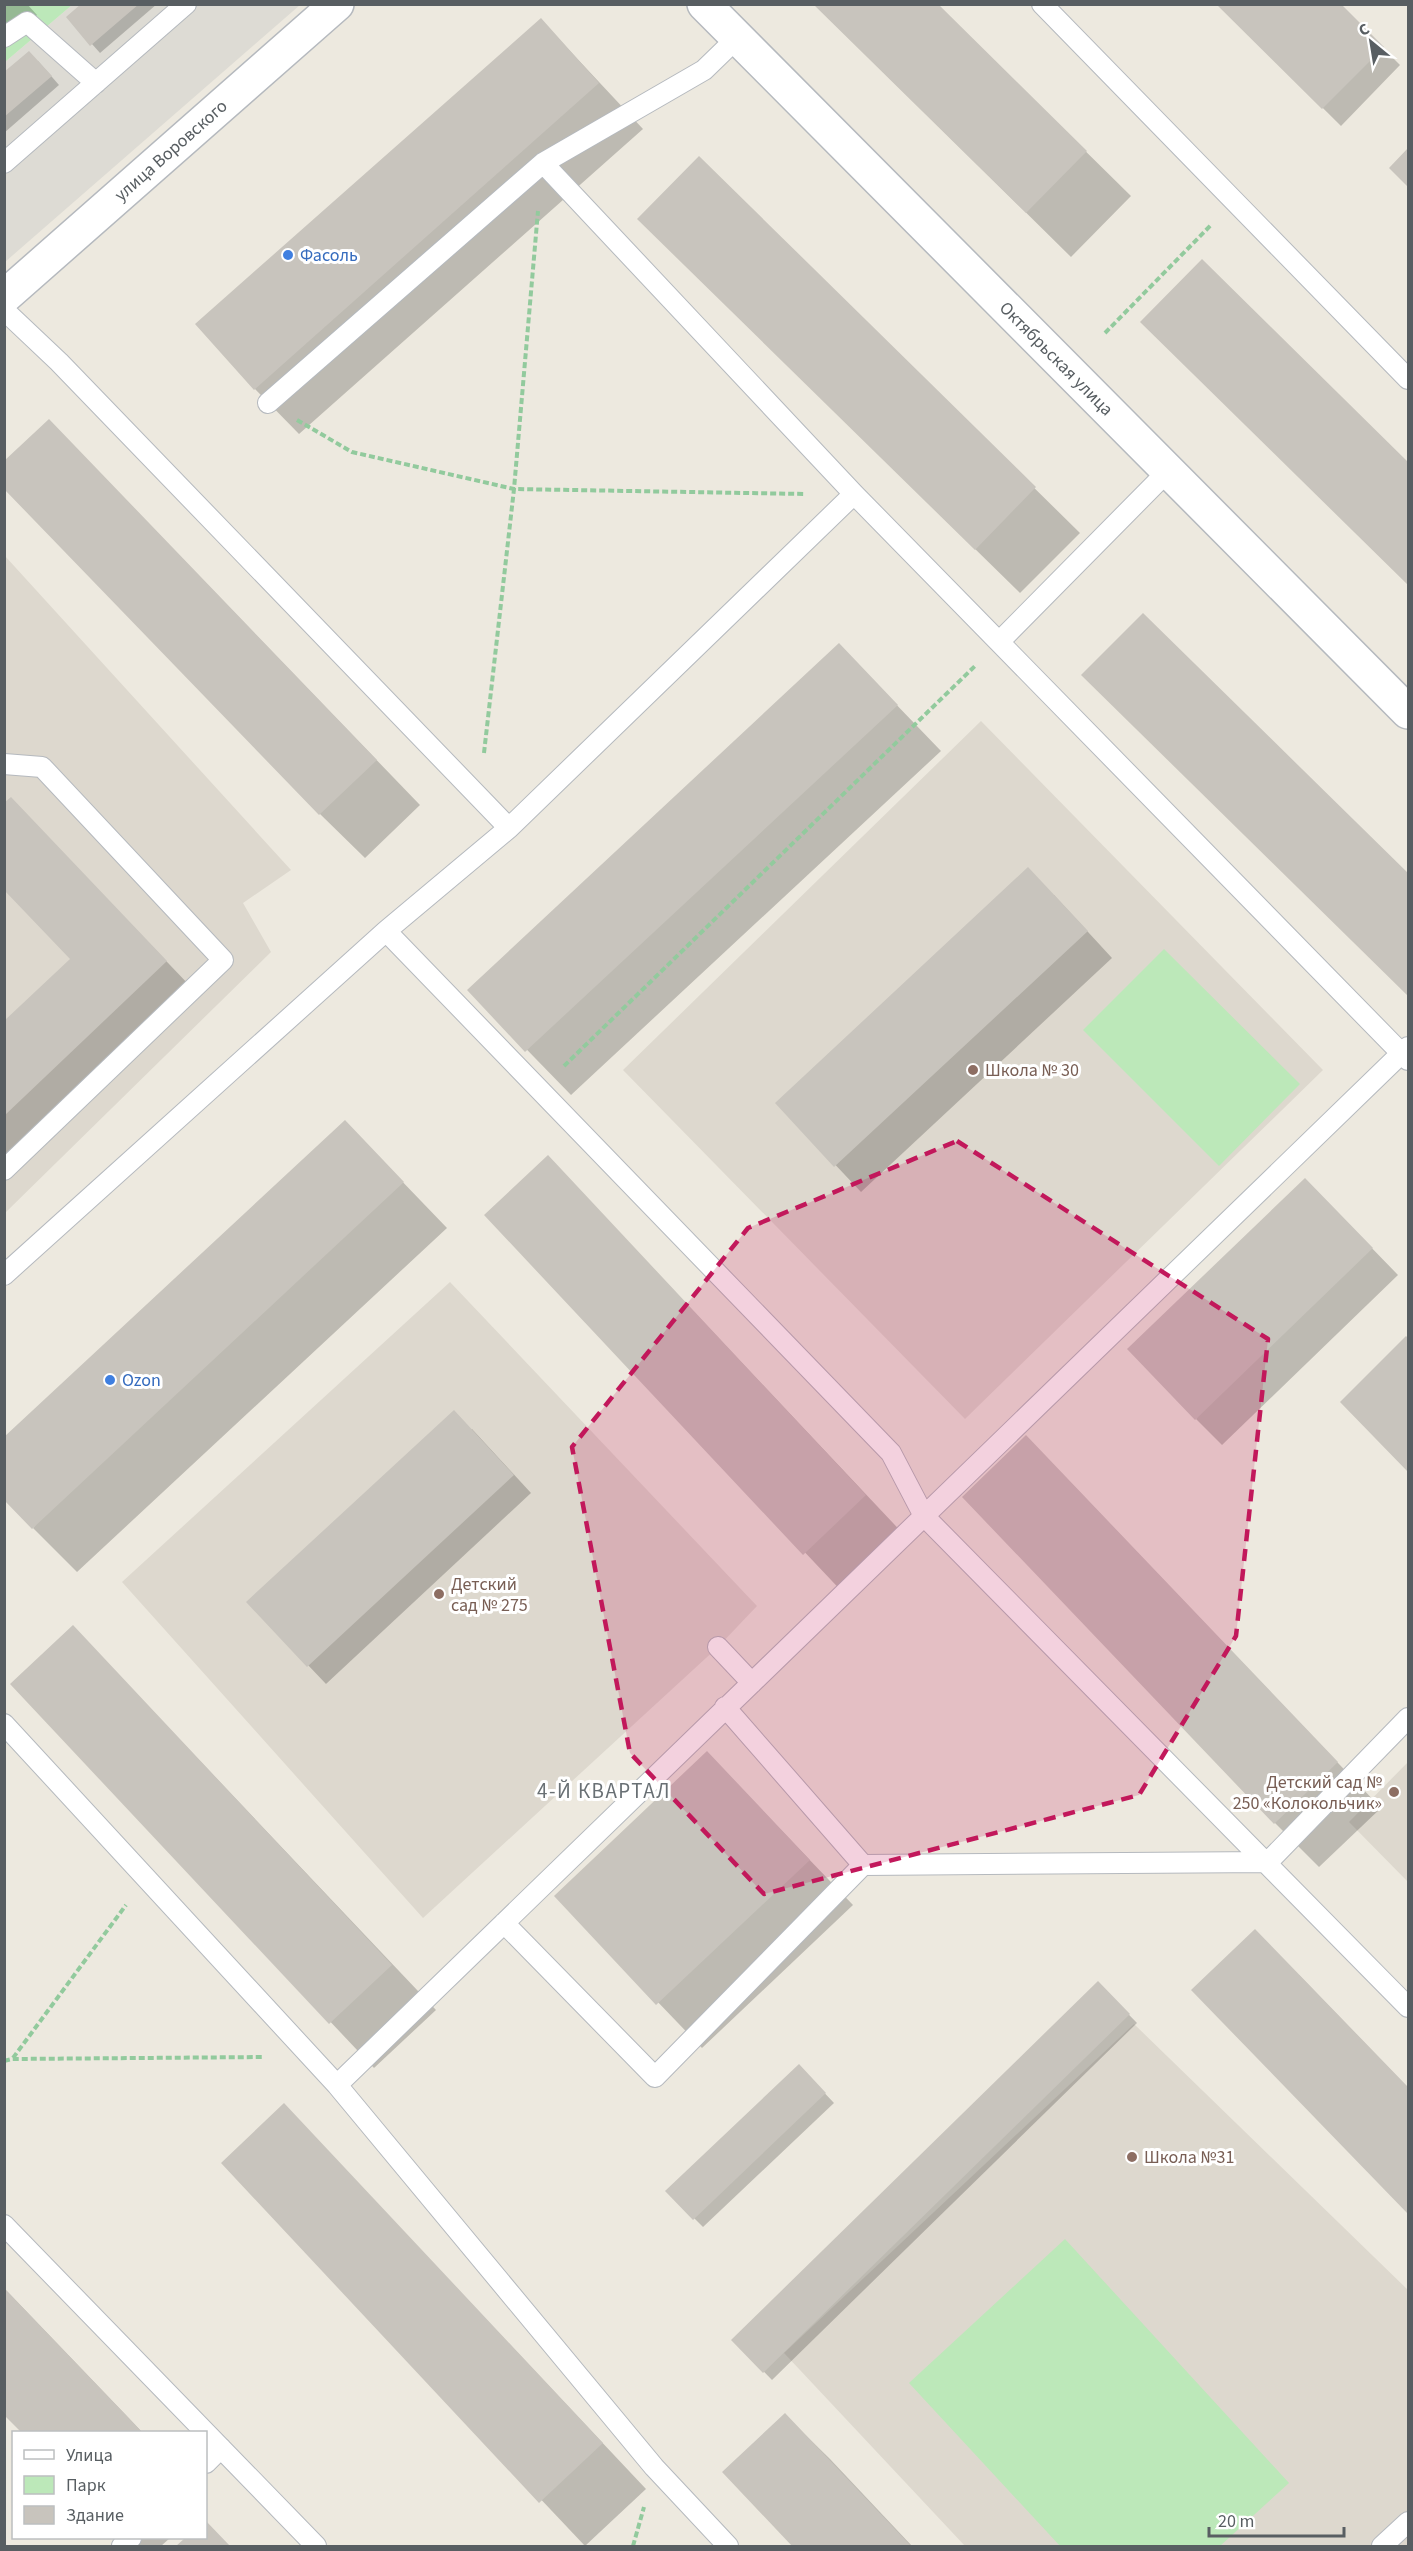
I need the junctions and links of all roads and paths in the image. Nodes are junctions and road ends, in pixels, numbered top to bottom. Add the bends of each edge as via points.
1 (186, 4) edge
2 (337, 4) edge
3 (704, 4) edge
4 (1042, 4) edge
5 (4, 37) edge
6 (737, 38) junction
7 (96, 83) junction
8 (4, 163) edge
9 (543, 163) junction
10 (1234, 201) junction
11 (4, 297) edge
12 (4, 310) edge
13 (1105, 333) dead end
14 (1408, 379) edge
15 (268, 403) joint
16 (1168, 471) junction
17 (514, 489) junction
18 (854, 494) junction
19 (999, 642) junction
20 (1408, 711) edge
21 (4, 764) edge
22 (479, 795) junction
23 (509, 828) junction
24 (386, 931) junction
25 (1406, 1054) edge
26 (540, 1090) junction
27 (4, 1170) edge
28 (4, 1275) edge
29 (924, 1516) junction
30 (718, 1647) dead end
31 (752, 1683) junction
32 (725, 1707) junction
33 (1408, 1718) edge
34 (4, 1725) edge
35 (1268, 1862) junction
36 (863, 1865) junction
37 (146, 1878) junction
38 (504, 1923) junction
39 (1408, 2007) edge
40 (311, 2057) junction
41 (12, 2059) junction
42 (4, 2061) edge
43 (337, 2085) junction
44 (4, 2225) edge
45 (204, 2431) edge
46 (207, 2434) edge
47 (221, 2448) junction
48 (207, 2462) edge
49 (1408, 2522) edge
50 (316, 2547) edge
51 (728, 2547) edge
52 (1383, 2547) edge

1 - 7 lane
2 - 11 street, улица Воровского
3 - 6 street, Октябрьская улица
4 - 10 lane
5 - 7 lane via 27,22
6 - 9 lane via 704,69
6 - 16 street, Октябрьская улица
7 - 8 lane
9 - 15 lane
9 - 17 path
9 - 18 lane
10 - 13 path
10 - 14 lane
12 - 22 lane
15 - 17 path via 352,452
16 - 19 lane
16 - 20 street, Октябрьская улица
17 - 18 path
17 - 22 path
18 - 19 lane
18 - 23 lane
19 - 25 lane
19 - 26 path
21 - 27 lane via 42,767 223,960
22 - 23 lane
23 - 24 lane
24 - 26 lane
24 - 28 lane
25 - 29 lane
26 - 29 lane via 891,1453
29 - 31 lane
29 - 35 lane
30 - 31 lane
31 - 32 lane
32 - 36 lane
32 - 38 lane
33 - 35 lane
34 - 37 lane
35 - 36 lane
35 - 39 lane
36 - 38 lane via 655,2077
37 - 40 lane
37 - 41 path
38 - 43 lane
40 - 41 path
40 - 43 lane
41 - 42 path
43 - 51 lane via 654,2467
44 - 45 lane
46 - 47 lane
47 - 48 lane
47 - 50 lane
49 - 52 lane

